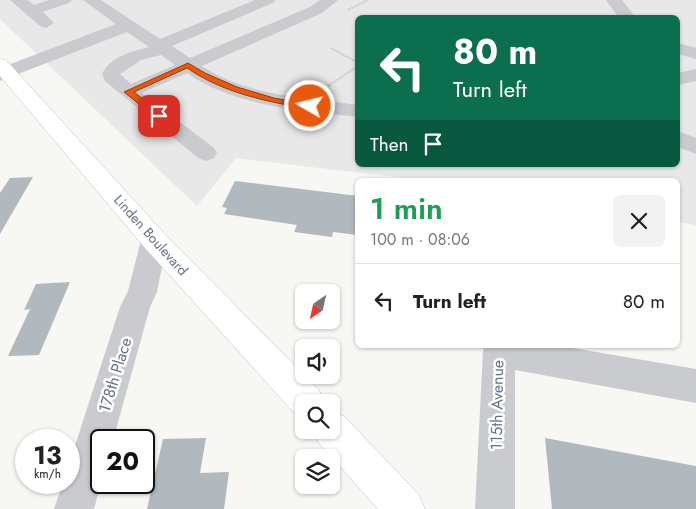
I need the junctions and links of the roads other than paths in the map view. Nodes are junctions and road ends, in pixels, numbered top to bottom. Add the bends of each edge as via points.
1 (18, 0) edge
2 (64, 0) edge
3 (90, 0) edge
4 (268, 0) edge
5 (330, 0) edge
6 (614, 0) edge
7 (32, 11) junction
8 (626, 15) edge
9 (46, 23) dead end
10 (129, 25) junction
11 (162, 47) junction
12 (680, 49) edge
13 (696, 54) edge
14 (188, 65) junction
15 (2, 70) edge
16 (696, 75) edge
17 (680, 79) edge
18 (128, 92) junction
19 (355, 111) edge
20 (680, 139) edge
21 (696, 147) edge
22 (206, 153) dead end
23 (154, 240) junction
24 (696, 386) edge
25 (298, 394) edge
26 (340, 439) edge
27 (74, 509) edge
28 (404, 509) edge
29 (495, 509) edge

1 - 7 street
2 - 7 street
3 - 10 street via 114,6
4 - 11 street
5 - 14 street via 316,10
6 - 8 street
7 - 9 street
10 - 11 street
10 - 15 street
11 - 14 street
11 - 18 street via 135,56 114,68 111,74 115,81
12 - 13 street
14 - 18 street
14 - 19 street via 202,75 235,89 273,100
15 - 23 main road, Linden Boulevard
16 - 17 street
18 - 22 street
20 - 21 street
23 - 25 main road, Linden Boulevard
23 - 27 street, 178th Place via 142,292
24 - 29 street, 115th Avenue via 498,351
26 - 28 main road

